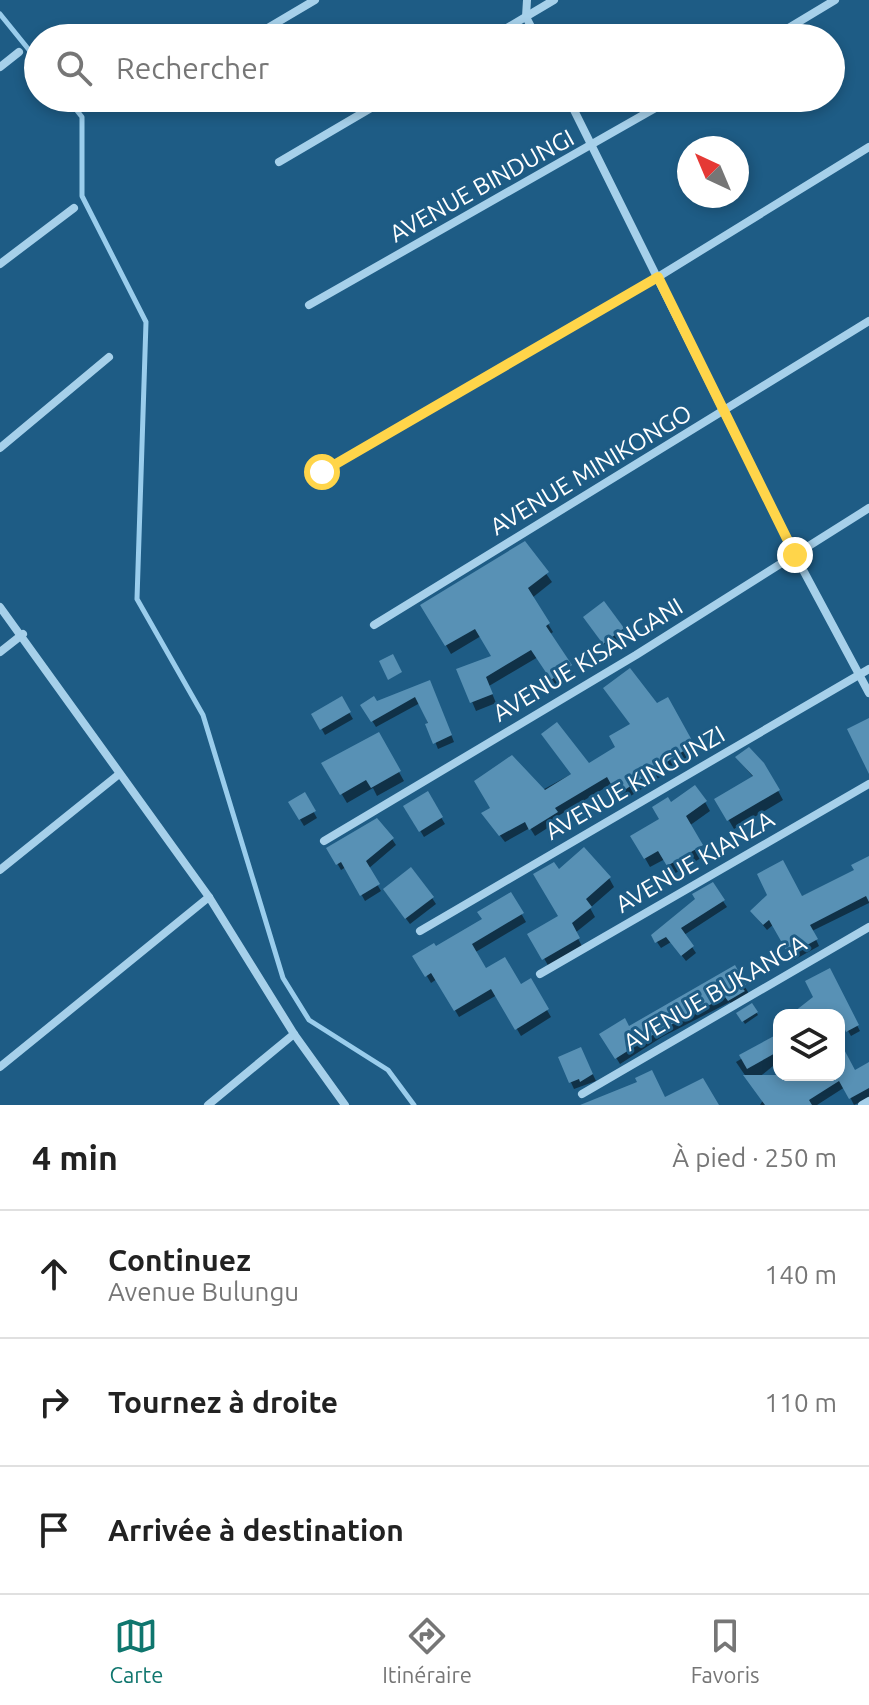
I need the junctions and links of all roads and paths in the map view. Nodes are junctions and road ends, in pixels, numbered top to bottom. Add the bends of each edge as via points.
1 (315, 0) edge
2 (527, 0) edge
3 (554, 0) edge
4 (835, 0) edge
5 (526, 17) junction
6 (275, 24) edge
7 (514, 24) edge
8 (530, 24) edge
9 (795, 24) edge
10 (19, 52) dead end
11 (0, 67) edge
12 (364, 112) edge
13 (575, 112) edge
14 (650, 112) edge
15 (593, 147) junction
16 (869, 147) edge
17 (279, 162) dead end
18 (74, 208) dead end
19 (0, 264) edge
20 (658, 277) junction
21 (309, 305) dead end
22 (869, 321) edge
23 (109, 357) dead end
24 (724, 413) junction
25 (0, 448) edge
26 (322, 472) dead end
27 (869, 508) edge
28 (795, 555) junction
29 (0, 607) edge
30 (374, 625) dead end
31 (23, 634) junction
32 (0, 652) edge
33 (869, 669) edge
34 (859, 675) junction
35 (869, 693) edge
36 (118, 775) junction
37 (869, 784) edge
38 (324, 841) dead end
39 (0, 870) edge
40 (209, 897) junction
41 (869, 927) edge
42 (420, 931) dead end
43 (540, 974) dead end
44 (294, 1034) junction
45 (0, 1067) edge
46 (582, 1094) dead end
47 (869, 1101) edge
48 (208, 1105) edge
49 (345, 1105) edge
50 (862, 1105) edge

1 - 6 street
2 - 5 street
3 - 5 street
4 - 9 street
5 - 7 street
5 - 8 street
10 - 11 street
12 - 17 street
13 - 15 street
14 - 15 street, AVENUE BINDUNGI
15 - 20 street
15 - 21 street, AVENUE BINDUNGI
16 - 20 street
18 - 19 street
20 - 24 street
20 - 26 street
22 - 24 street, AVENUE MINIKONGO
23 - 25 street
24 - 28 street
24 - 30 street, AVENUE MINIKONGO
27 - 28 street, AVENUE KISANGANI
28 - 34 street
28 - 38 street, AVENUE KISANGANI
29 - 31 street
31 - 32 street
31 - 36 street
33 - 34 street, AVENUE KINGUNZI
34 - 35 street
34 - 42 street, AVENUE KINGUNZI
36 - 39 street
36 - 40 street
37 - 43 street, AVENUE KIANZA
40 - 44 street
40 - 45 street
41 - 46 street, AVENUE BUKANGA
44 - 48 street
44 - 49 street
47 - 50 street

